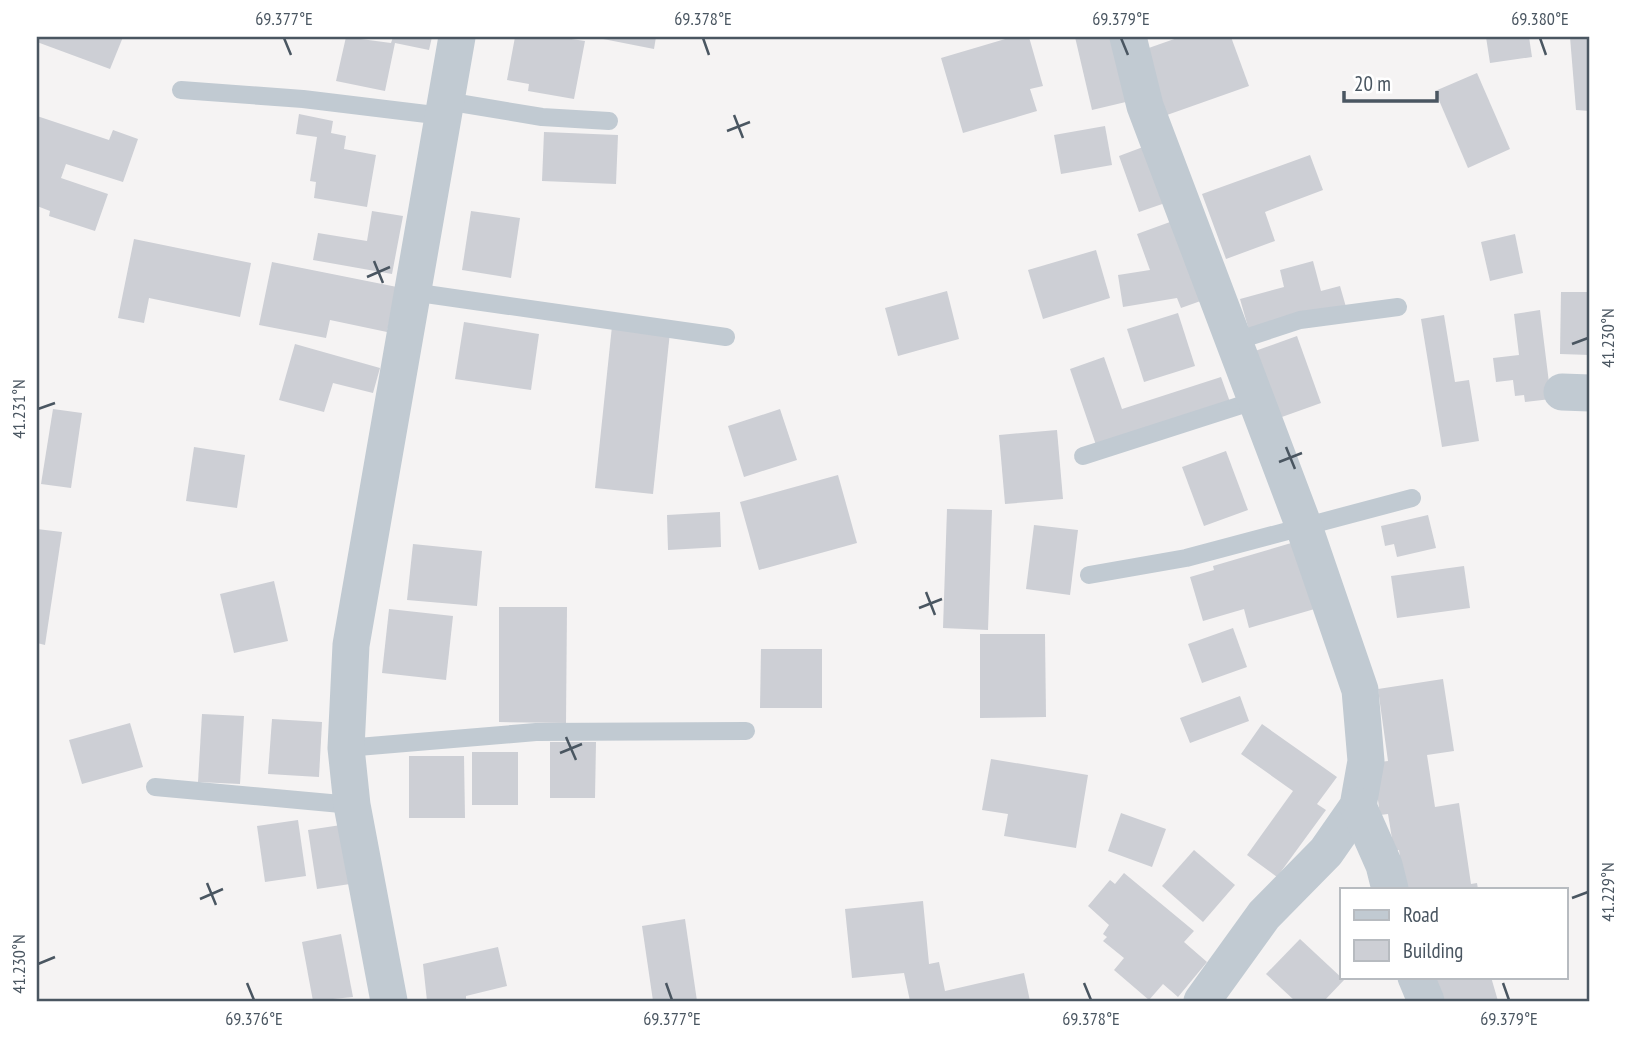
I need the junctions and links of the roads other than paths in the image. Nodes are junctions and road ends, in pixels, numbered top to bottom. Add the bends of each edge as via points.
1 (457, 37) edge
2 (1128, 37) edge
3 (181, 90) dead end
4 (444, 108) junction
5 (609, 121) dead end
6 (412, 292) junction
7 (1398, 307) dead end
8 (726, 337) dead end
9 (1233, 342) junction
10 (1254, 401) junction
11 (1083, 456) dead end
12 (1412, 498) dead end
13 (1303, 524) junction
14 (1089, 575) dead end
15 (746, 730) dead end
16 (346, 748) junction
17 (155, 787) dead end
18 (352, 805) junction
19 (1358, 806) junction
20 (1390, 888) edge
21 (1416, 978) edge
22 (389, 1001) edge
23 (1202, 1001) edge
24 (1426, 1001) edge

1 - 4 street
2 - 9 street via 1145,106
3 - 4 lane
4 - 5 lane
4 - 6 street
6 - 8 lane
6 - 16 street via 351,645
7 - 9 lane via 1300,320
9 - 10 street
10 - 11 lane
10 - 13 street
12 - 13 lane
13 - 14 lane via 1186,558
13 - 19 street via 1360,690 1366,761
15 - 16 lane via 536,732
16 - 18 street
17 - 18 lane
18 - 22 street
19 - 20 street
19 - 23 street via 1326,852 1264,915
21 - 24 street

